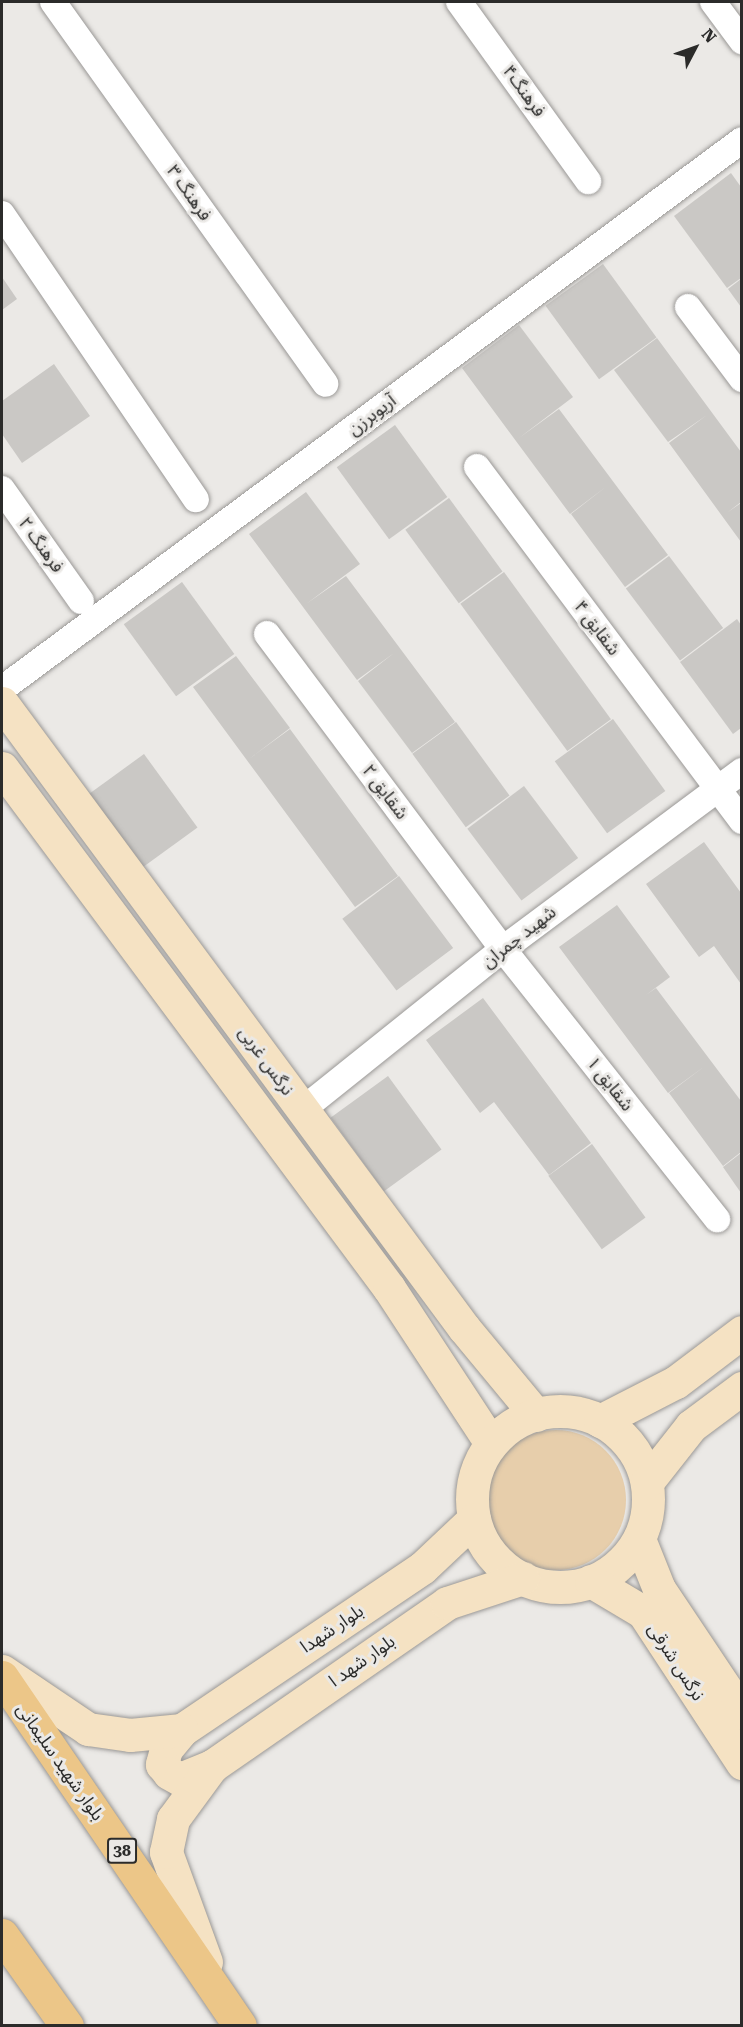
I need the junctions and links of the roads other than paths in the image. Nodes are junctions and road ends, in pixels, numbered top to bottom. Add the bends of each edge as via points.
1 (53, 2) edge
2 (459, 2) edge
3 (713, 2) edge
4 (741, 41) edge
5 (741, 140) edge
6 (588, 181) dead end
7 (2, 214) edge
8 (688, 307) dead end
9 (741, 380) edge
10 (325, 384) dead end
11 (477, 467) dead end
12 (2, 489) edge
13 (196, 499) dead end
14 (81, 601) dead end
15 (267, 634) dead end
16 (2, 689) edge
17 (2, 703) edge
18 (2, 768) edge
19 (741, 771) edge
20 (716, 788) junction
21 (741, 821) edge
22 (503, 949) junction
23 (302, 1110) junction
24 (271, 1134) junction
25 (717, 1219) dead end
26 (741, 1332) edge
27 (741, 1388) edge
28 (536, 1415) junction
29 (600, 1420) junction
30 (491, 1443) junction
31 (647, 1482) junction
32 (474, 1519) junction
33 (639, 1539) junction
34 (523, 1578) junction
35 (591, 1581) junction
36 (2, 1671) edge
37 (2, 1677) edge
38 (741, 1713) edge
39 (182, 1730) junction
40 (741, 1763) edge
41 (212, 1766) junction
42 (2, 1935) edge
43 (218, 1990) junction
44 (67, 2025) edge
45 (240, 2025) edge

1 - 10 street, فرهنگ ۳
2 - 6 street, فرهنگ۴
3 - 4 street
5 - 16 street, آریوبرزن
7 - 13 street
8 - 9 street
11 - 20 street, شقایق ۴
12 - 14 street, فرهنگ ۲
15 - 22 street, شقایق ۲
17 - 23 street, نرگس غربی
18 - 24 street
19 - 20 street, شهید چمران
20 - 21 street, شقایق ۴
20 - 22 street, شهید چمران
22 - 23 street, شهید چمران
22 - 25 street, شقایق ۱
23 - 24 street
23 - 28 street, نرگس غربی via 464,1328
24 - 30 street via 389,1288
26 - 29 street via 676,1382
27 - 31 street via 692,1426
28 - 29 street via 572,1411
28 - 30 street via 515,1423
29 - 31 street via 622,1436
30 - 32 street via 471,1492
31 - 33 street via 648,1511
32 - 34 street via 487,1550
32 - 39 street, بلوار شهدا via 422,1568
33 - 35 street via 624,1562
33 - 38 street, نرگس شرقی via 659,1589
34 - 35 street via 542,1586
34 - 41 street, بلوار شهد ا via 447,1603
35 - 40 street, نرگس شرقی via 643,1612
36 - 39 street via 88,1729 130,1736
37 - 43 main road, بلوار شهید سلیمانی / 38
39 - 41 street via 166,1749 162,1764 169,1773 180,1779
41 - 43 street via 174,1820 166,1852 180,1901
42 - 44 main road
43 - 45 main road, بلوار شهید سلیمانی / 38

